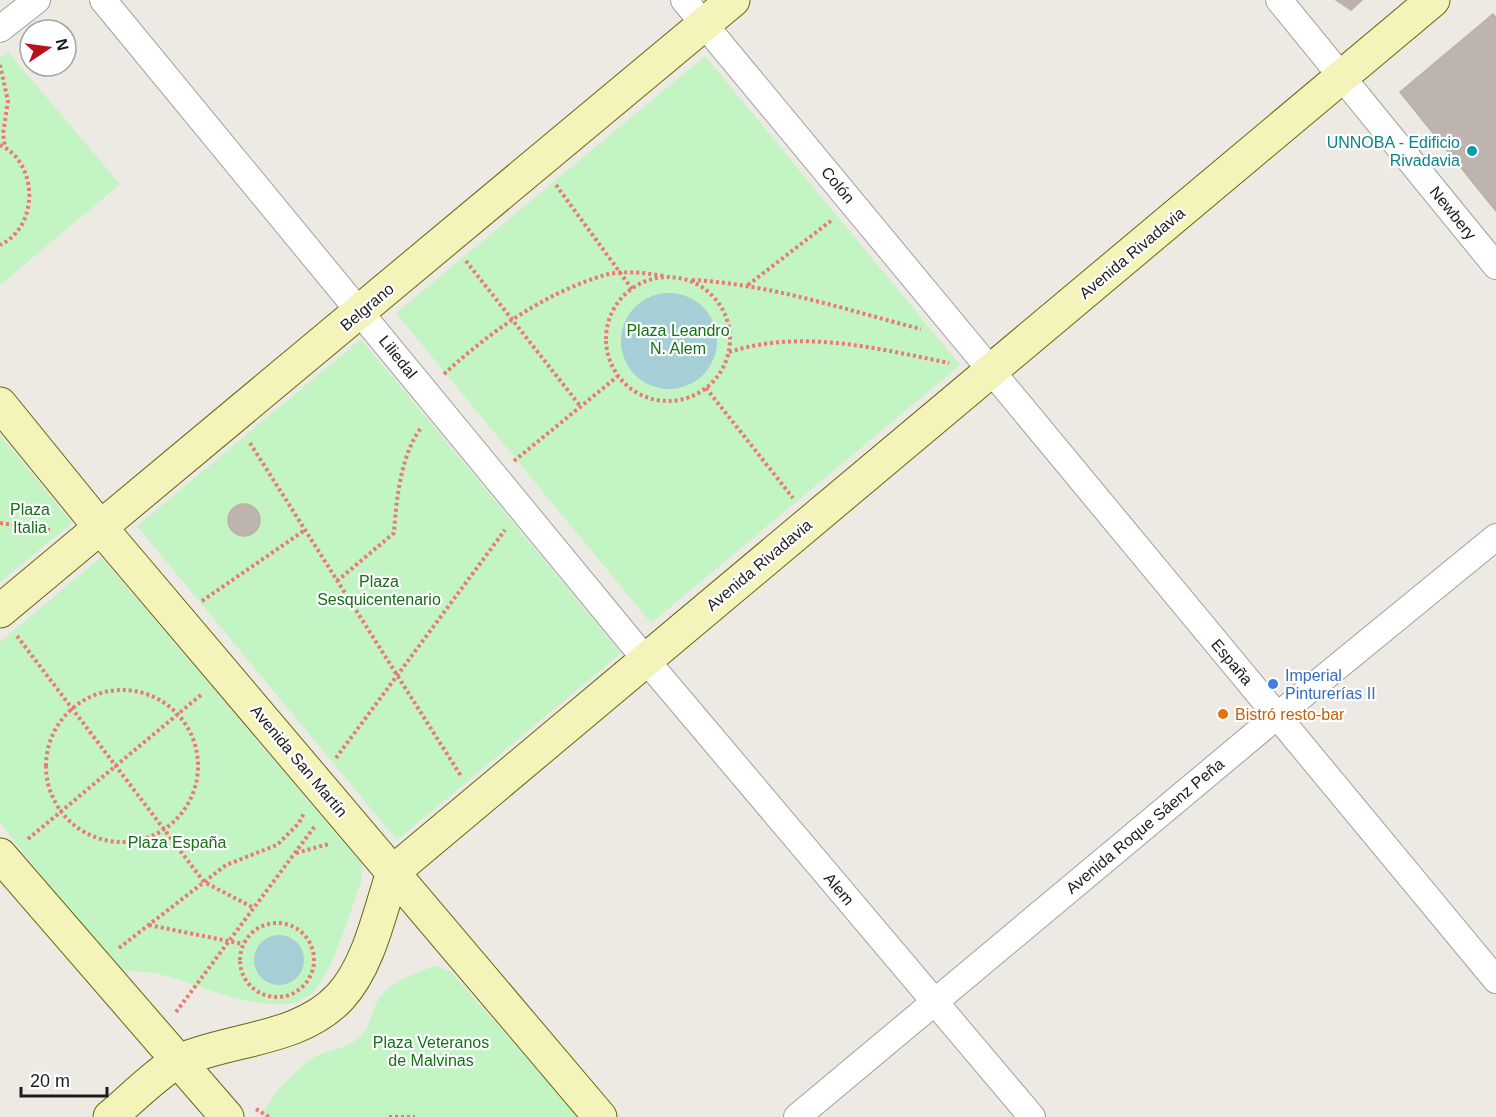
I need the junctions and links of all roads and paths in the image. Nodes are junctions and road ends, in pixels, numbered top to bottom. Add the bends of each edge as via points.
1 (37, 0) edge
2 (103, 0) edge
3 (733, 0) edge
4 (1279, 0) edge
5 (1433, 0) edge
6 (694, 12) edge
7 (0, 29) edge
8 (0, 65) edge
9 (1343, 75) junction
10 (2, 146) edge
11 (540, 163) junction
12 (854, 203) junction
13 (448, 239) junction
14 (0, 245) edge
15 (1496, 266) edge
16 (621, 274) junction
17 (669, 277) junction
18 (688, 280) junction
19 (747, 286) junction
20 (632, 289) junction
21 (361, 312) junction
22 (512, 320) junction
23 (966, 341) junction
24 (728, 353) junction
25 (990, 371) junction
26 (618, 376) junction
27 (705, 388) junction
28 (432, 398) junction
29 (0, 404) edge
30 (581, 407) junction
31 (233, 417) junction
32 (496, 476) junction
33 (521, 507) junction
34 (812, 521) junction
35 (100, 527) junction
36 (305, 530) junction
37 (1496, 537) edge
38 (337, 580) junction
39 (177, 618) junction
40 (7, 622) edge
41 (646, 660) junction
42 (226, 675) junction
43 (398, 676) junction
44 (72, 709) junction
45 (178, 714) junction
46 (1276, 716) junction
47 (115, 766) junction
48 (326, 792) junction
49 (477, 801) junction
50 (61, 811) junction
51 (163, 829) junction
52 (2, 857) edge
53 (393, 872) junction
54 (204, 882) junction
55 (254, 908) junction
56 (148, 925) junction
57 (230, 941) junction
58 (243, 944) junction
59 (96, 966) junction
60 (1496, 980) edge
61 (935, 1002) junction
62 (157, 1037) junction
63 (178, 1061) junction
64 (110, 1117) edge
65 (227, 1117) edge
66 (389, 1117) edge
67 (415, 1117) edge
68 (600, 1117) edge
69 (797, 1117) edge
70 (1032, 1117) edge

1 - 7 street
2 - 21 street, Liliedal
3 - 6 main road, Belgrano
4 - 9 street, Newbery
5 - 9 main road, Avenida Rivadavia
6 - 11 main road, Belgrano
6 - 12 street, Colón
8 - 10 path via 8,101
9 - 15 street, Newbery
9 - 25 main road, Avenida Rivadavia
10 - 14 path via 19,160 30,195 19,229
11 - 13 main road, Belgrano
11 - 16 path
12 - 19 path
12 - 23 street, Colón
13 - 21 main road, Belgrano
13 - 22 path
16 - 17 path via 643,272
16 - 20 path
16 - 22 path via 606,274 554,296
17 - 18 path
17 - 20 path via 649,280
18 - 19 path
18 - 24 path via 719,303 728,323
19 - 23 path
20 - 26 path via 609,320 610,359
21 - 28 street, Liliedal
21 - 31 main road, Belgrano
22 - 28 path via 481,341
22 - 30 path
23 - 25 street, Colón
24 - 25 path via 752,345 810,340
24 - 27 path via 725,365
25 - 34 main road, Avenida Rivadavia
25 - 46 street, España
26 - 27 path via 634,391 654,400 675,402 695,396
26 - 30 path
27 - 34 path
28 - 32 street, Liliedal
28 - 38 path via 405,465 397,495 394,533
29 - 35 main road, Avenida San Martín
30 - 32 path
31 - 35 main road, Belgrano
31 - 36 path
32 - 33 street, Liliedal
33 - 41 street, Liliedal
33 - 43 path
34 - 41 main road, Avenida Rivadavia
35 - 39 main road, Avenida San Martín
35 - 40 main road, Belgrano
36 - 38 path
36 - 39 path
37 - 46 street, Avenida Roque Sáenz Peña
38 - 43 path
39 - 42 main road, Avenida San Martín
40 - 44 path
41 - 49 main road, Avenida Rivadavia
41 - 61 street, Alem
42 - 45 path
42 - 48 main road, Avenida San Martín
43 - 48 path
43 - 49 path
44 - 45 path via 104,691 128,689 152,695
44 - 47 path
44 - 50 path via 51,738 46,761 49,788
45 - 47 path
45 - 51 path via 196,749 198,774 192,797 177,819
46 - 60 street, España
46 - 61 street, Avenida Roque Sáenz Peña
47 - 50 path
47 - 51 path
48 - 53 main road, Avenida San Martín
48 - 54 path via 277,845 226,866
48 - 55 path
49 - 53 main road, Avenida Rivadavia
50 - 51 path via 80,830 104,840 130,842
50 - 52 path
51 - 54 path
52 - 59 main road
53 - 63 main road via 365,956 340,996 306,1023
53 - 68 main road, Avenida San Martín
54 - 55 path
54 - 56 path
55 - 57 path
56 - 57 path
56 - 59 path
57 - 58 path
57 - 62 path
58 - 58 path via 240,962 253,989 264,995 290,995 309,980 315,955 311,943 294,926 271,922 250,934
59 - 62 main road
61 - 69 street, Avenida Roque Sáenz Peña
61 - 70 street, Alem
62 - 63 main road
63 - 64 main road
63 - 65 main road
66 - 67 path

